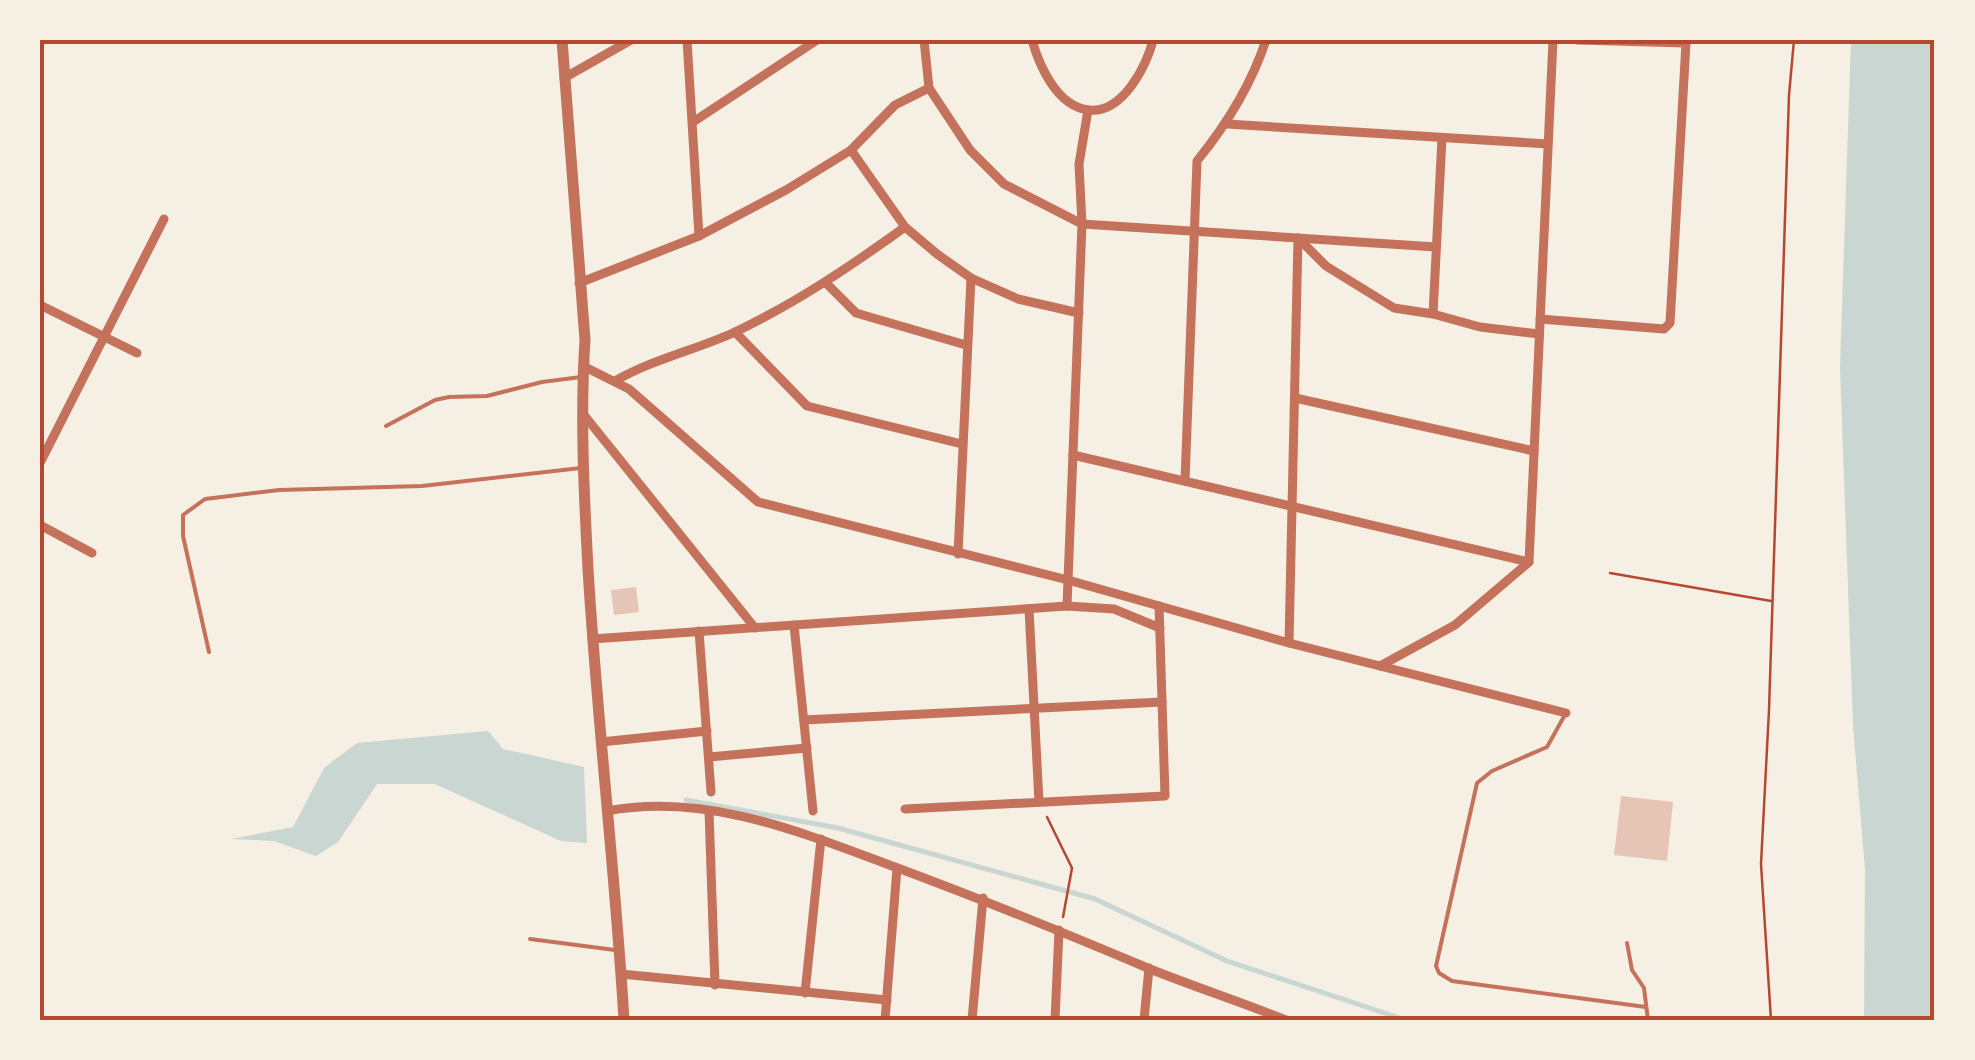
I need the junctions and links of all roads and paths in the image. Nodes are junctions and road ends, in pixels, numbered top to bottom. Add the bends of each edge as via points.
1 (562, 40) edge
2 (631, 40) edge
3 (687, 40) edge
4 (817, 40) edge
5 (924, 40) edge
6 (1032, 40) edge
7 (1153, 40) edge
8 (1266, 40) edge
9 (1552, 40) edge
10 (1577, 40) edge
11 (1794, 40) edge
12 (1686, 41) edge
13 (564, 78) junction
14 (929, 88) junction
15 (1088, 110) junction
16 (693, 122) junction
17 (1227, 124) junction
18 (1442, 138) junction
19 (1548, 144) junction
20 (852, 150) junction
21 (164, 218) dead end
22 (1082, 224) junction
23 (905, 227) junction
24 (1194, 232) junction
25 (699, 236) junction
26 (1298, 238) junction
27 (1436, 247) junction
28 (972, 278) junction
29 (826, 282) junction
30 (579, 283) junction
31 (40, 305) edge
32 (1079, 312) junction
33 (1433, 314) junction
34 (1540, 318) junction
35 (735, 332) junction
36 (1539, 334) junction
37 (104, 337) junction
38 (966, 345) junction
39 (138, 353) dead end
40 (582, 372) junction
41 (615, 381) junction
42 (1294, 398) junction
43 (582, 412) junction
44 (386, 426) dead end
45 (962, 444) junction
46 (1534, 451) junction
47 (1073, 454) junction
48 (40, 462) edge
49 (582, 468) junction
50 (1186, 480) junction
51 (1292, 506) junction
52 (40, 526) edge
53 (92, 553) dead end
54 (958, 554) junction
55 (1530, 562) junction
56 (1610, 573) dead end
57 (1068, 580) junction
58 (1772, 601) junction
59 (1067, 606) junction
60 (1159, 606) junction
61 (1029, 609) junction
62 (794, 625) junction
63 (755, 628) junction
64 (1160, 628) junction
65 (699, 632) junction
66 (592, 639) junction
67 (1289, 642) junction
68 (210, 652) dead end
69 (1380, 666) junction
70 (1162, 702) junction
71 (1035, 709) junction
72 (1566, 714) joint
73 (804, 720) junction
74 (707, 731) junction
75 (601, 742) junction
76 (807, 748) junction
77 (709, 757) junction
78 (711, 792) dead end
79 (1039, 802) junction
80 (905, 809) dead end
81 (607, 811) junction
82 (813, 811) dead end
83 (709, 812) junction
84 (821, 839) junction
85 (898, 868) junction
86 (983, 898) junction
87 (1059, 930) junction
88 (530, 938) dead end
89 (1626, 943) dead end
90 (619, 950) junction
91 (1150, 968) junction
92 (621, 974) junction
93 (715, 985) junction
94 (805, 992) junction
95 (887, 1000) junction
96 (1646, 1007) junction
97 (624, 1020) edge
98 (885, 1020) edge
99 (972, 1020) edge
100 (1056, 1020) edge
101 (1144, 1020) edge
102 (1285, 1020) edge
103 (1648, 1020) edge
104 (1771, 1020) edge

1 - 13 street
2 - 13 street
3 - 16 street
4 - 16 street
5 - 14 street
6 - 15 street via 1054,88
7 - 15 street via 1129,90
8 - 17 street
9 - 19 street
10 - 12 street
11 - 58 path
12 - 34 street via 1670,323 1664,329
13 - 30 street
14 - 20 street via 894,105
14 - 22 street via 970,150 1004,184
15 - 22 street via 1079,164
16 - 25 street
17 - 18 street
17 - 24 street via 1197,161
18 - 19 street
18 - 27 street
19 - 34 street
20 - 23 street
20 - 25 street
21 - 37 street
22 - 24 street
22 - 32 street
23 - 28 street
23 - 29 street
24 - 26 street
24 - 50 street
25 - 30 street
26 - 27 street
26 - 33 street via 1326,266 1394,308
26 - 42 street
27 - 33 street
28 - 32 street via 1018,299
28 - 38 street
29 - 35 street
29 - 38 street via 856,313
30 - 40 street
31 - 37 street
32 - 47 street
33 - 36 street
34 - 36 street
35 - 41 street
35 - 45 street via 806,406
36 - 46 street
37 - 39 street
37 - 48 street
38 - 45 street
40 - 41 street
40 - 43 street
40 - 44 lane via 487,396 449,396
41 - 54 street via 758,502
42 - 46 street
42 - 51 street
43 - 49 street
43 - 63 street
45 - 54 street
46 - 55 street
47 - 50 street
47 - 57 street
49 - 66 street
49 - 68 lane via 205,499 183,515
50 - 51 street
51 - 55 street
51 - 67 street
52 - 53 street
54 - 57 street
55 - 69 street via 1456,625
56 - 58 path
57 - 59 street
57 - 60 street
58 - 104 path via 1760,864
59 - 61 street
59 - 64 street via 1114,609
60 - 64 street
60 - 67 street
61 - 62 street
61 - 71 street
62 - 63 street
62 - 73 street
63 - 65 street
64 - 70 street
65 - 66 street
65 - 74 street
66 - 75 street
67 - 69 street
69 - 72 street
70 - 71 street
70 - 79 street via 1164,796
71 - 73 street
71 - 79 street
72 - 96 lane via 1546,747 1476,783 1436,966 1452,982
73 - 76 street
74 - 75 street
74 - 77 street
75 - 81 street
76 - 77 street
76 - 82 street
77 - 78 street
79 - 80 street
79 - 87 path via 1072,868
81 - 83 street via 677,806
81 - 90 street
83 - 84 street via 764,820
83 - 93 street
84 - 85 street
84 - 94 street
85 - 86 street
85 - 95 street
86 - 87 street
86 - 99 street
87 - 91 street
87 - 100 street
88 - 90 lane
89 - 96 lane
90 - 92 street
91 - 101 street
91 - 102 street
92 - 93 street
92 - 97 street
93 - 94 street
94 - 95 street
95 - 98 street
96 - 103 lane

